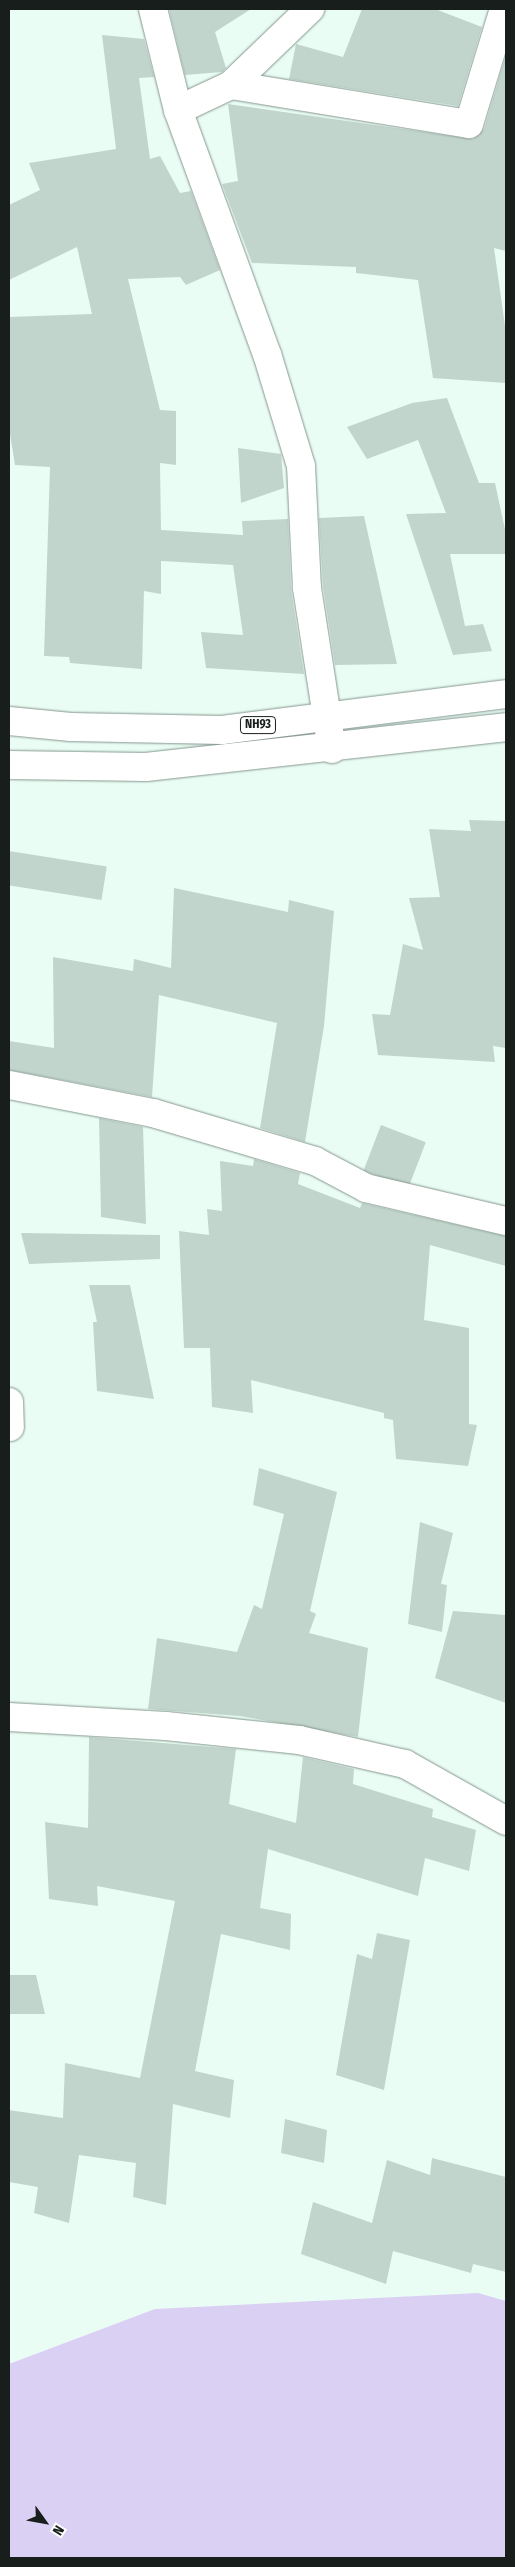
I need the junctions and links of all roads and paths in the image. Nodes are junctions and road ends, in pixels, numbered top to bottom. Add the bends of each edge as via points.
1 (152, 9) edge
2 (310, 9) edge
3 (504, 9) edge
4 (231, 85) junction
5 (178, 110) junction
6 (506, 694) edge
7 (327, 717) junction
8 (9, 721) edge
9 (506, 727) edge
10 (332, 749) junction
11 (9, 765) edge
12 (9, 1085) edge
13 (506, 1221) edge
14 (9, 1717) edge
15 (506, 1821) edge

1 - 5 street
2 - 4 street
3 - 4 street via 469,124
4 - 5 street
5 - 7 street via 267,354 302,466 307,588
6 - 7 street, NH93
7 - 8 street, NH93 via 222,730 71,727
7 - 10 street
9 - 10 street, NH93
10 - 11 street, NH93 via 146,767
12 - 13 street via 153,1113 315,1161 366,1188
14 - 15 street via 166,1726 300,1740 405,1764

